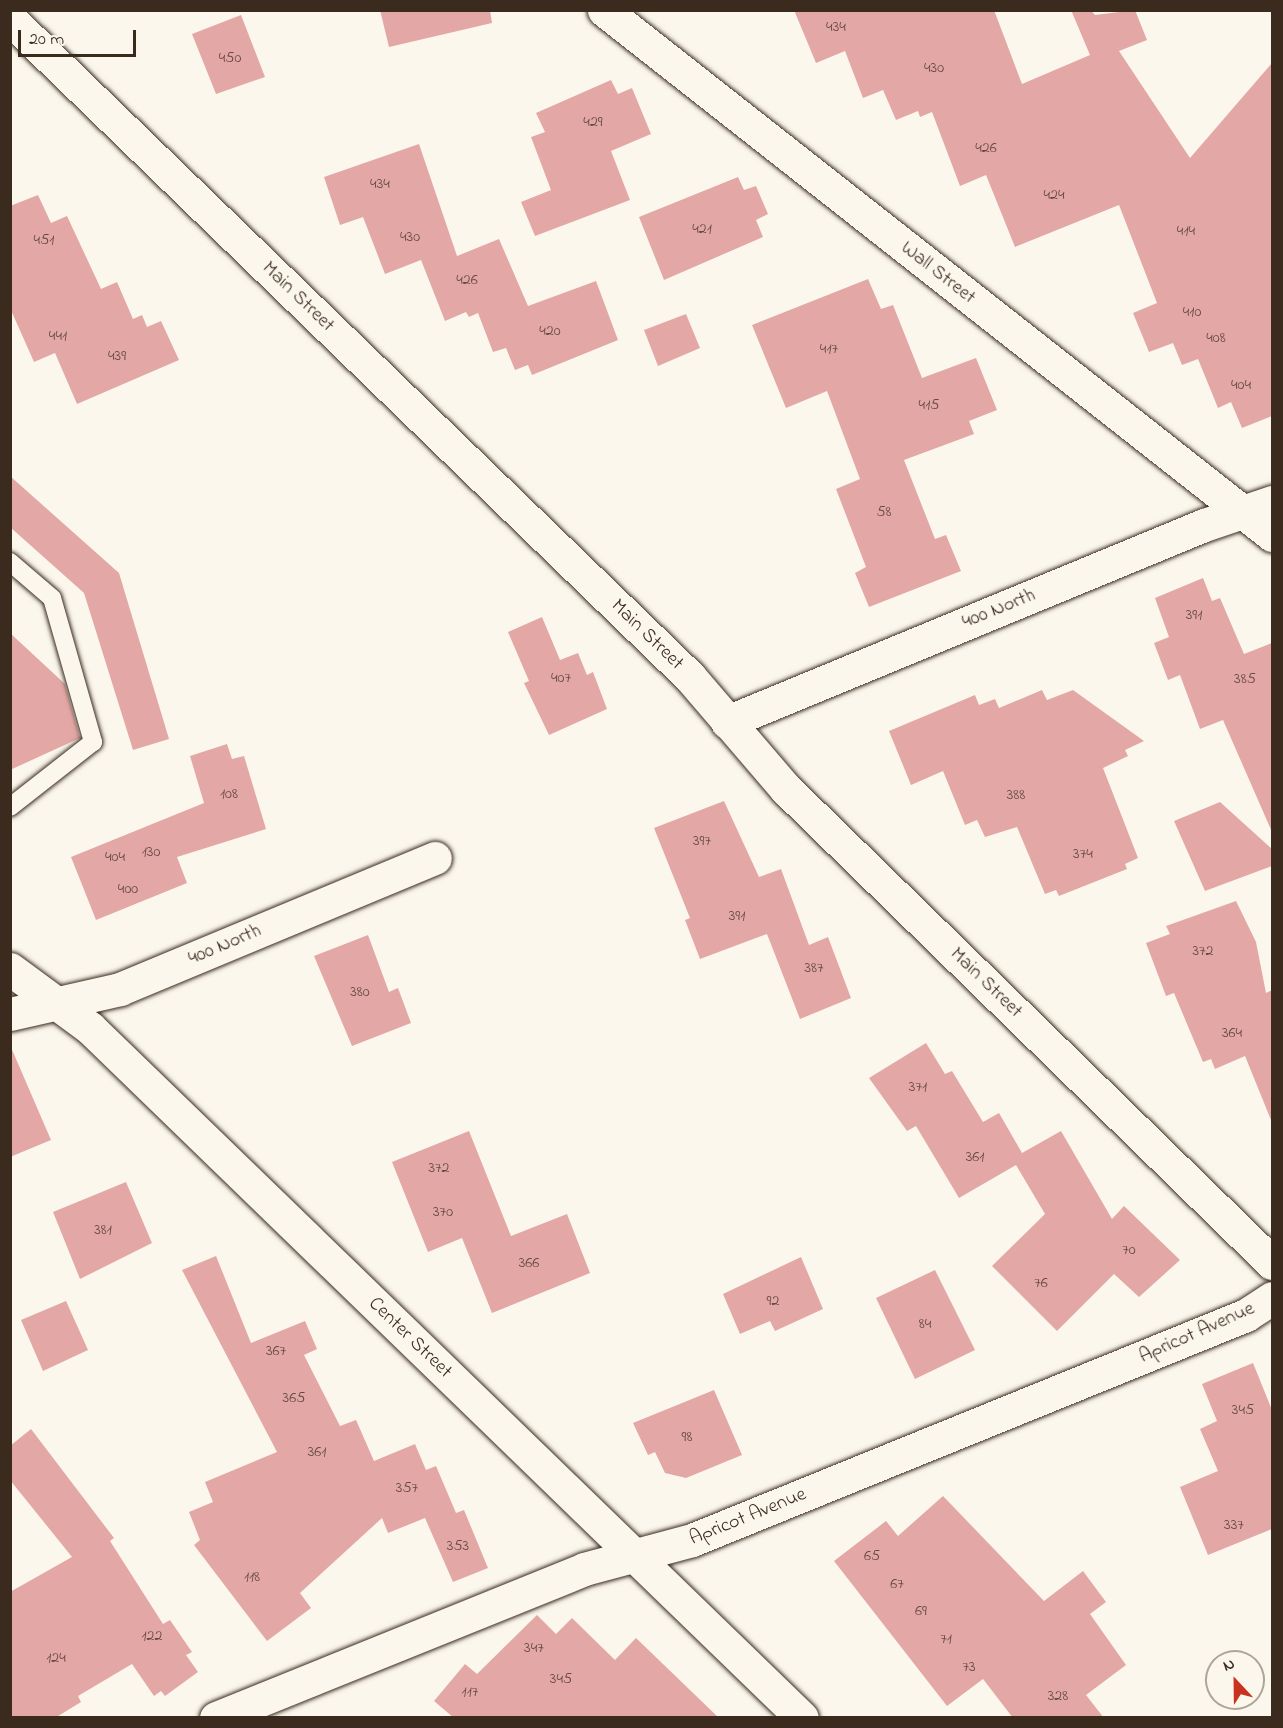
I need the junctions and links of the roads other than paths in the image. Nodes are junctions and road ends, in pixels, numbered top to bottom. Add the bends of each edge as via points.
1 (604, 10) edge
2 (10, 19) edge
3 (1257, 507) edge
4 (1272, 535) edge
5 (10, 562) edge
6 (727, 722) junction
7 (10, 807) edge
8 (435, 858) dead end
9 (10, 969) edge
10 (56, 1004) junction
11 (10, 1014) edge
12 (1272, 1263) edge
13 (1272, 1298) edge
14 (637, 1557) junction
15 (216, 1718) edge
16 (802, 1718) edge

1 - 3 street, Wall Street
2 - 6 street, Main Street via 690,677
3 - 4 street, Wall Street
3 - 6 street, 400 North
5 - 7 lane via 52,598 93,742
6 - 12 street, Main Street via 786,789
8 - 10 street, 400 North via 120,989
9 - 10 street, Center Street
10 - 11 street, 400 North
10 - 14 street, Center Street via 90,1028
13 - 14 street, Apricot Avenue via 1246,1315 692,1540
14 - 15 street, Apricot Avenue via 584,1569
14 - 16 street, Center Street

